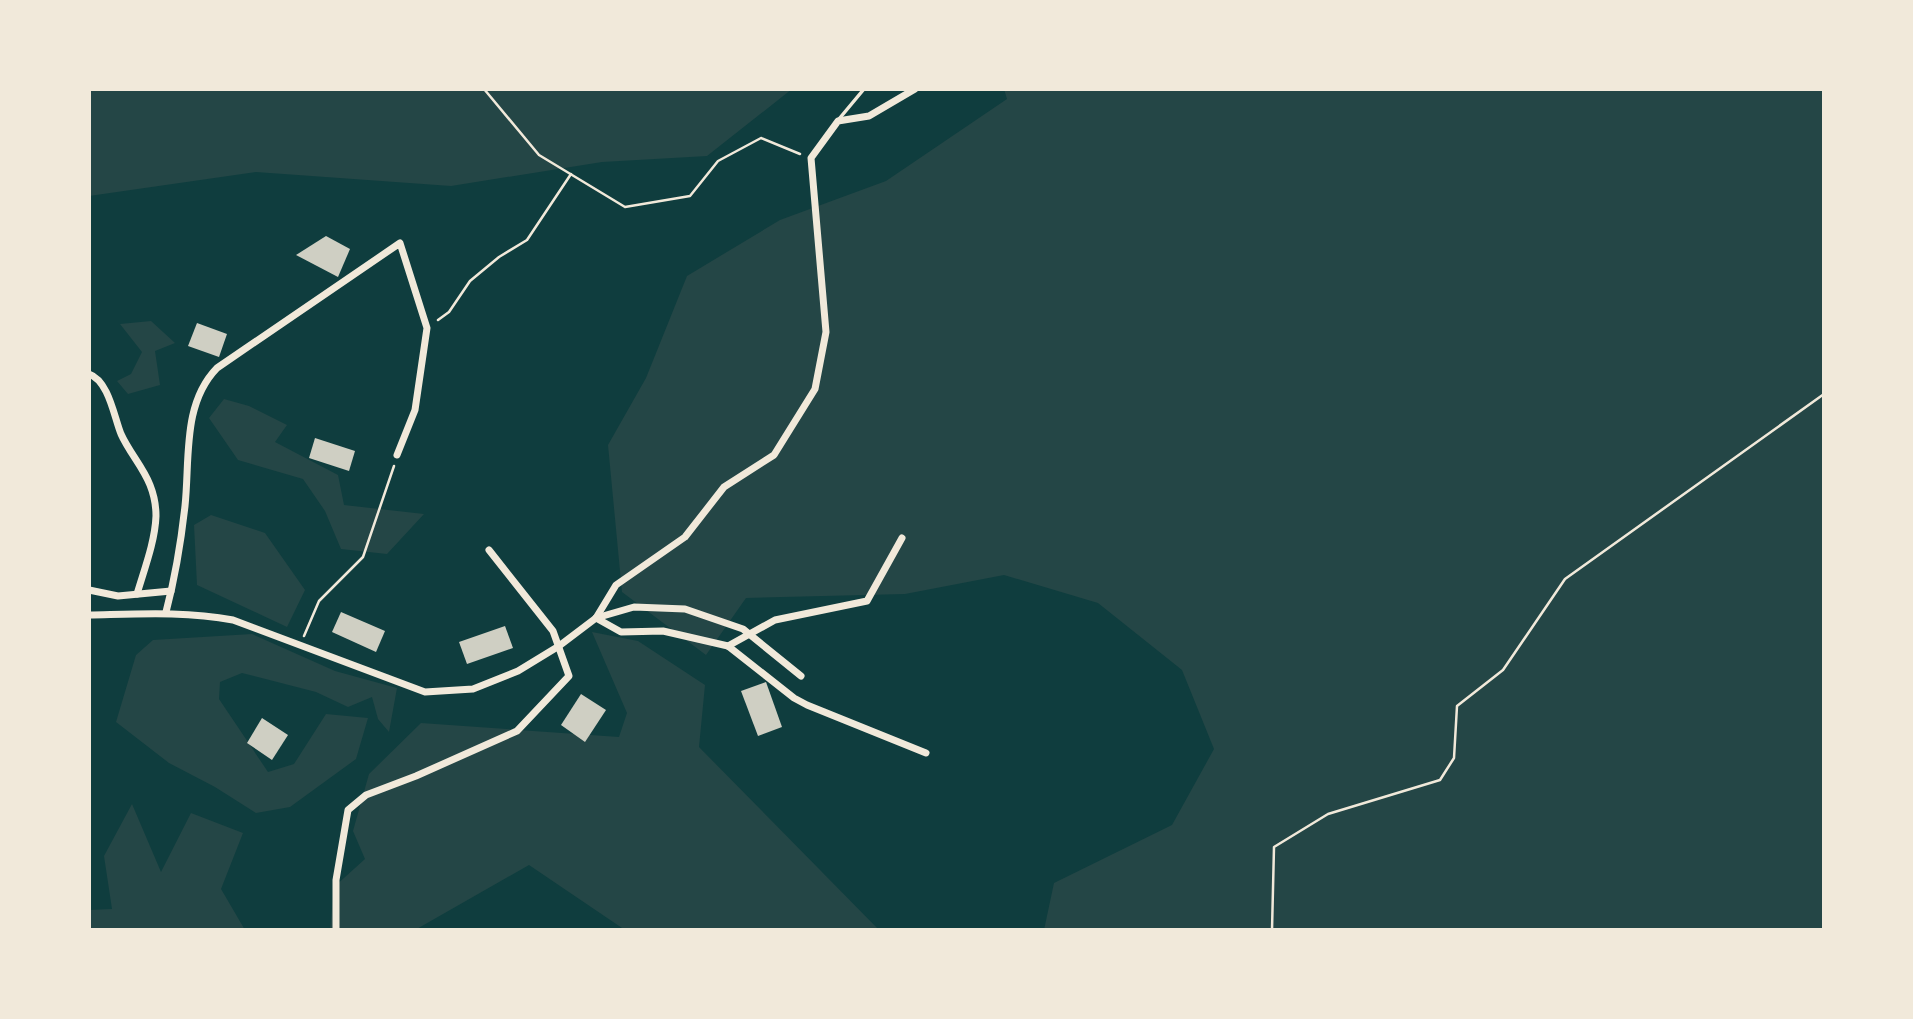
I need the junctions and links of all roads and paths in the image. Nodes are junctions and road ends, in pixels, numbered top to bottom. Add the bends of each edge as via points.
1 (484, 89) edge
2 (864, 89) edge
3 (915, 89) edge
4 (838, 121) junction
5 (811, 158) junction
6 (571, 174) junction
7 (427, 328) junction
8 (89, 374) edge
9 (1824, 394) edge
10 (397, 455) joint
11 (902, 538) dead end
12 (489, 550) dead end
13 (89, 590) edge
14 (171, 592) junction
15 (137, 594) junction
16 (166, 612) junction
17 (89, 615) edge
18 (596, 618) junction
19 (750, 634) junction
20 (299, 645) junction
21 (559, 646) junction
22 (728, 646) junction
23 (802, 676) dead end
24 (926, 753) dead end
25 (336, 930) edge
26 (1272, 930) edge

1 - 6 path via 539,155
2 - 4 lane
3 - 4 street via 869,116
4 - 5 street
5 - 6 path via 761,138 718,161 690,196 625,207
5 - 18 street via 826,332 815,389 774,455 724,487 685,537 616,585
6 - 7 path via 527,240 470,281 449,312
7 - 10 street via 415,410
7 - 14 street via 400,243 208,377 192,415
8 - 15 street via 102,386 154,498 152,540
9 - 26 path via 1565,579 1503,670 1457,706 1454,758 1440,780 1328,814 1274,847
10 - 20 path via 363,557 319,601
11 - 19 street via 867,601 775,620
12 - 21 street via 553,631
13 - 15 street
14 - 15 street
14 - 16 street
16 - 17 street
16 - 20 street via 233,620
18 - 19 street via 634,607 685,609
18 - 21 street
18 - 22 street via 621,632 663,631
19 - 22 street
19 - 23 street
20 - 21 street via 425,692 473,689 518,671
21 - 25 street via 569,676 517,731 366,794 348,810 336,880
22 - 24 street via 794,698

